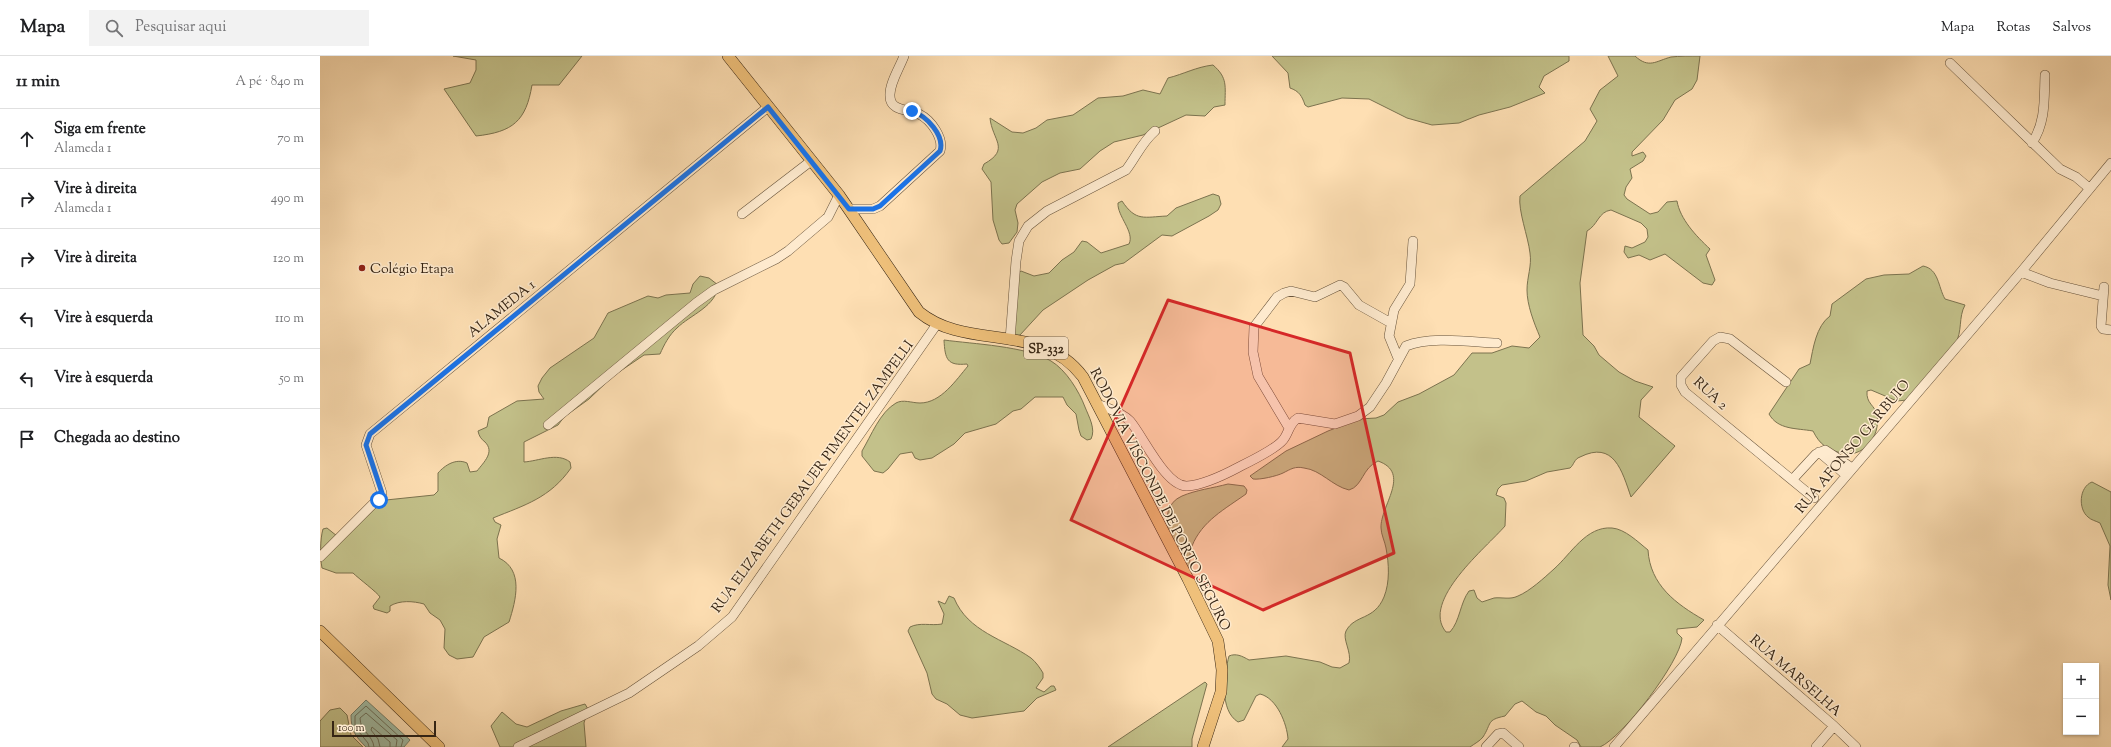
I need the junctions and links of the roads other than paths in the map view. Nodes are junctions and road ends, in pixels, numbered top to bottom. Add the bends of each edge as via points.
1 (728, 56) edge
2 (904, 56) edge
3 (1950, 63) dead end
4 (2045, 75) dead end
5 (768, 107) junction
6 (1155, 131) dead end
7 (2032, 143) junction
8 (811, 161) junction
9 (2111, 163) edge
10 (2089, 188) junction
11 (839, 196) junction
12 (849, 209) junction
13 (742, 214) dead end
14 (1413, 241) dead end
15 (2021, 272) junction
16 (1391, 323) junction
17 (937, 324) junction
18 (2111, 330) edge
19 (1010, 340) junction
20 (1498, 344) dead end
21 (1398, 358) junction
22 (1786, 382) dead end
23 (1098, 404) junction
24 (548, 425) dead end
25 (1289, 428) junction
26 (1849, 472) junction
27 (1792, 480) junction
28 (1814, 498) dead end
29 (320, 557) edge
30 (1717, 625) junction
31 (320, 631) edge
32 (1834, 726) junction
33 (439, 747) edge
34 (518, 747) edge
35 (1203, 747) edge
36 (1486, 747) edge
37 (1519, 747) edge
38 (1614, 747) edge
39 (1816, 747) edge
40 (1856, 747) edge

1 - 5 main road, RODOVIA VISCONDE DE PORTO SEGURO / SP-332
2 - 12 street via 890,91 890,100 895,106 923,116 940,138 940,151 880,206 873,209
3 - 7 street
4 - 7 street via 2044,119 2040,132
5 - 8 main road, RODOVIA VISCONDE DE PORTO SEGURO / SP-332
5 - 29 street, ALAMEDA 1 via 370,434 366,445 381,496
6 - 19 street via 1146,139 1126,170 1047,211 1028,226 1019,241
7 - 10 street via 2060,169 2076,177
8 - 11 main road, RODOVIA VISCONDE DE PORTO SEGURO / SP-332
8 - 13 street
9 - 10 street, RUA AFONSO GARBUIO
10 - 15 street, RUA AFONSO GARBUIO
11 - 12 main road, RODOVIA VISCONDE DE PORTO SEGURO / SP-332
11 - 24 street via 828,217 788,251 714,290 696,303
12 - 17 main road, RODOVIA VISCONDE DE PORTO SEGURO / SP-332 via 914,306
14 - 16 street via 1410,284 1394,310
15 - 18 street via 2050,283 2104,291 2102,326 2103,329
15 - 26 street, RUA AFONSO GARBUIO
16 - 21 street via 1389,336
16 - 25 street via 1359,305 1340,285 1315,297 1291,291 1277,297 1254,327 1253,352 1261,384
17 - 19 main road, RODOVIA VISCONDE DE PORTO SEGURO / SP-332
17 - 34 street, RUA ELIZABETH GEBAUER PIMENTEL ZAMPELLI via 732,617 698,646 634,689
19 - 23 main road, RODOVIA VISCONDE DE PORTO SEGURO / SP-332 via 1042,346 1064,358 1083,378
20 - 21 street via 1454,341 1414,343 1406,346
21 - 25 street via 1386,383 1370,406 1358,416 1335,424 1301,417
22 - 27 street, RUA 2 via 1730,339 1723,337 1713,341 1681,377 1681,385 1685,392
23 - 25 street via 1118,412 1129,421 1169,477 1187,486 1212,479 1239,467 1280,443
23 - 35 main road, RODOVIA VISCONDE DE PORTO SEGURO / SP-332 via 1218,641 1222,657 1221,686
26 - 27 street via 1827,450 1819,452
26 - 30 street, RUA AFONSO GARBUIO
27 - 28 street, RUA 2
30 - 32 street, RUA MARSELHA
30 - 38 street, RUA AFONSO GARBUIO
31 - 33 main road
32 - 39 street
32 - 40 street, RUA MARSELHA
36 - 37 street via 1498,734 1503,733

